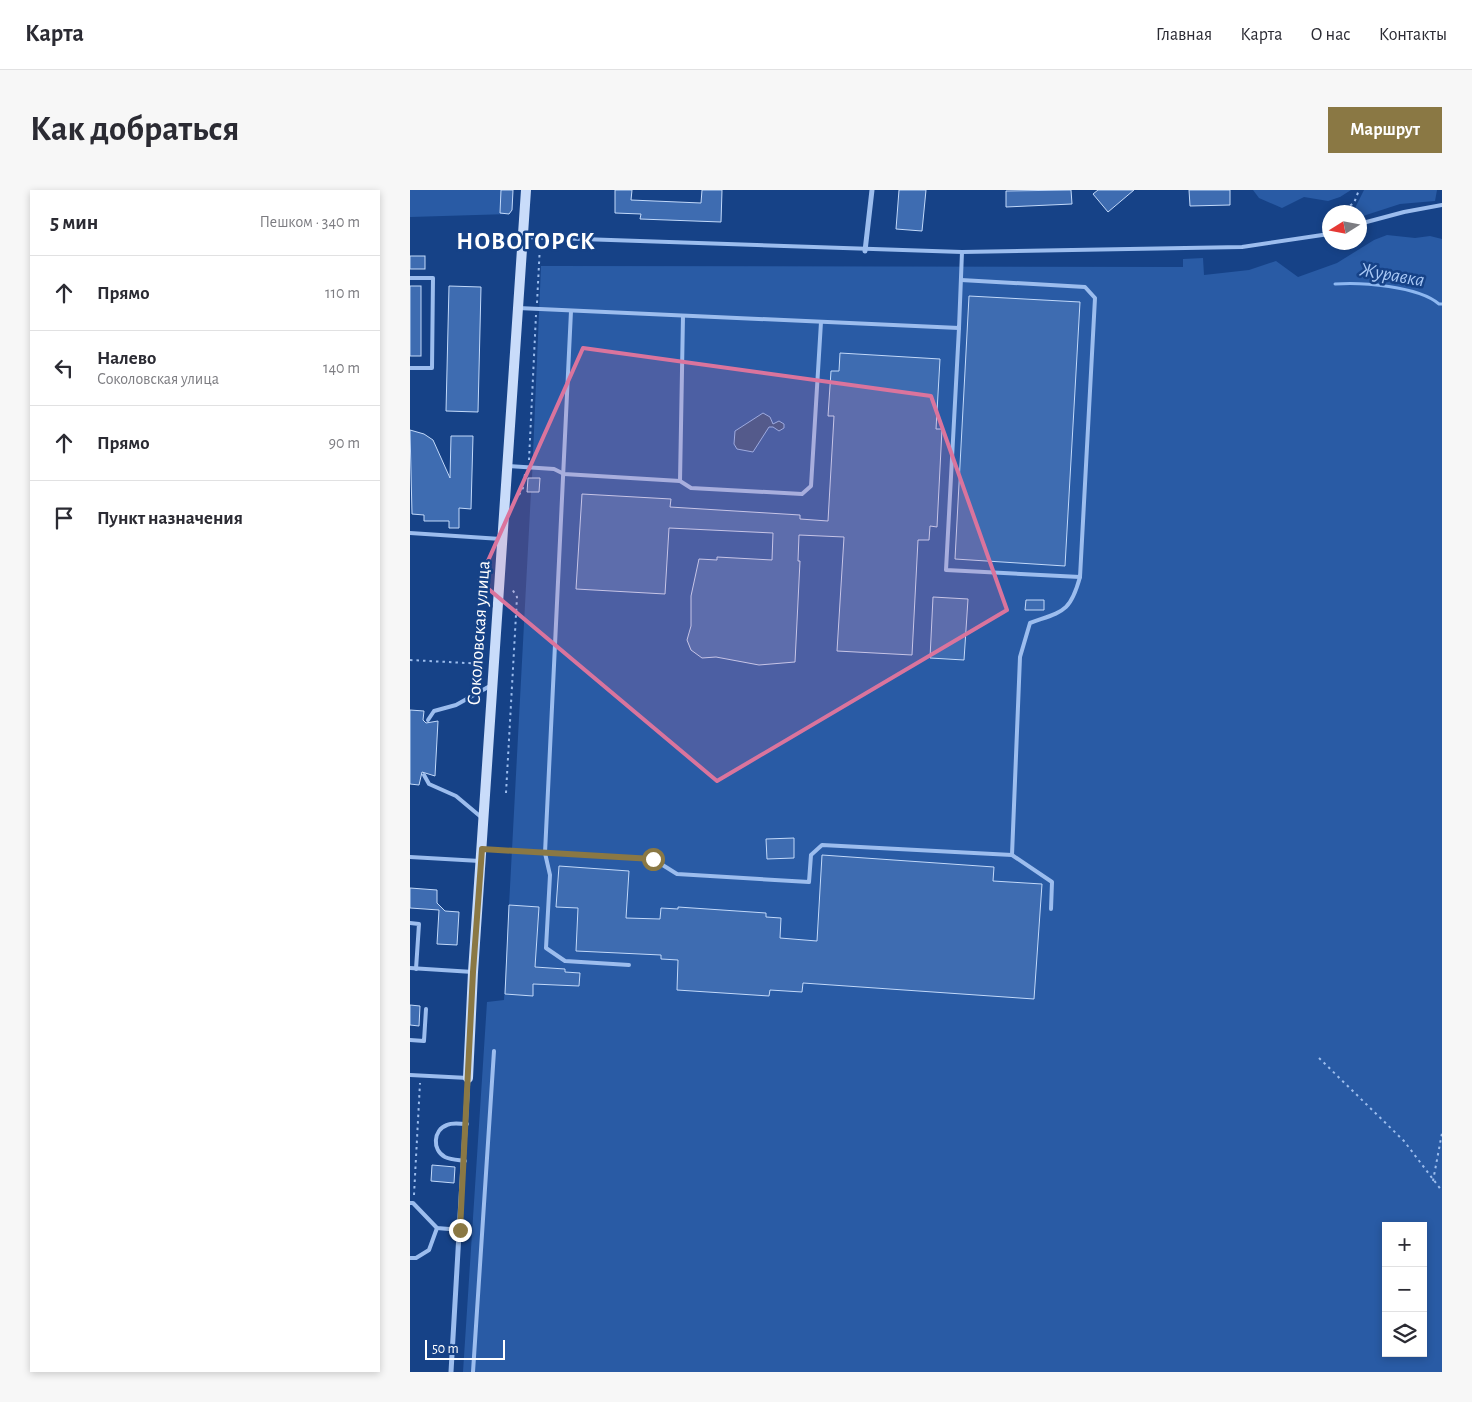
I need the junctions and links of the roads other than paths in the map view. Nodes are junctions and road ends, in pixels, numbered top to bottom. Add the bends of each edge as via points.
1 (526, 190) edge
2 (872, 190) edge
3 (1442, 205) edge
4 (1367, 222) edge
5 (1322, 235) edge
6 (523, 237) junction
7 (865, 251) junction
8 (962, 252) junction
9 (410, 278) edge
10 (961, 280) junction
11 (518, 308) junction
12 (571, 311) junction
13 (683, 316) junction
14 (820, 322) junction
15 (960, 328) junction
16 (410, 368) edge
17 (508, 466) junction
18 (564, 474) junction
19 (680, 481) junction
20 (410, 533) edge
21 (503, 540) junction
22 (1080, 577) junction
23 (494, 683) junction
24 (428, 720) dead end
25 (424, 775) dead end
26 (484, 819) junction
27 (482, 849) junction
28 (545, 853) junction
29 (1012, 856) junction
30 (410, 857) edge
31 (482, 861) junction
32 (1051, 909) dead end
33 (410, 923) edge
34 (629, 965) dead end
35 (410, 968) edge
36 (416, 969) junction
37 (473, 972) junction
38 (426, 1009) dead end
39 (410, 1040) edge
40 (494, 1051) dead end
41 (410, 1075) edge
42 (468, 1078) junction
43 (467, 1124) junction
44 (465, 1160) junction
45 (412, 1203) edge
46 (437, 1228) junction
47 (460, 1230) junction
48 (410, 1258) edge
49 (452, 1372) edge
50 (473, 1372) edge

1 - 6 street, Соколовская улица
2 - 7 street
3 - 4 lane
5 - 8 lane via 1242,247
6 - 7 lane
6 - 11 street, Соколовская улица
7 - 8 lane
8 - 10 lane
9 - 16 lane via 433,278 432,368
10 - 15 lane
10 - 22 lane via 1085,287 1095,298
11 - 12 lane
11 - 17 street, Соколовская улица
12 - 13 lane
12 - 18 lane
13 - 14 lane
13 - 19 lane
14 - 15 lane
14 - 19 lane via 811,486 802,494 691,488
15 - 22 lane via 946,570
17 - 18 lane via 554,469
17 - 21 street, Соколовская улица
18 - 19 lane
18 - 28 lane
20 - 21 lane
21 - 23 street, Соколовская улица
22 - 29 lane via 1074,598 1063,611 1030,623 1020,657
23 - 24 lane via 468,700 434,712
23 - 26 street, Соколовская улица
25 - 26 lane via 429,784 456,796
26 - 27 street, Соколовская улица
27 - 28 lane
27 - 31 street, Соколовская улица
28 - 29 lane via 653,859 677,874 809,882 811,855 822,845
28 - 34 lane via 550,875 546,948 565,961
29 - 32 lane via 1052,882
30 - 31 lane
31 - 37 street, Соколовская улица
33 - 36 lane via 419,924
35 - 36 lane
36 - 37 lane
37 - 42 street, Соколовская улица
38 - 39 lane via 424,1041
40 - 50 lane
41 - 42 lane
42 - 43 street
43 - 44 street
43 - 44 lane via 442,1127 435,1144 446,1158
44 - 47 street
45 - 46 lane
46 - 47 lane
46 - 48 lane via 429,1250
47 - 49 street

